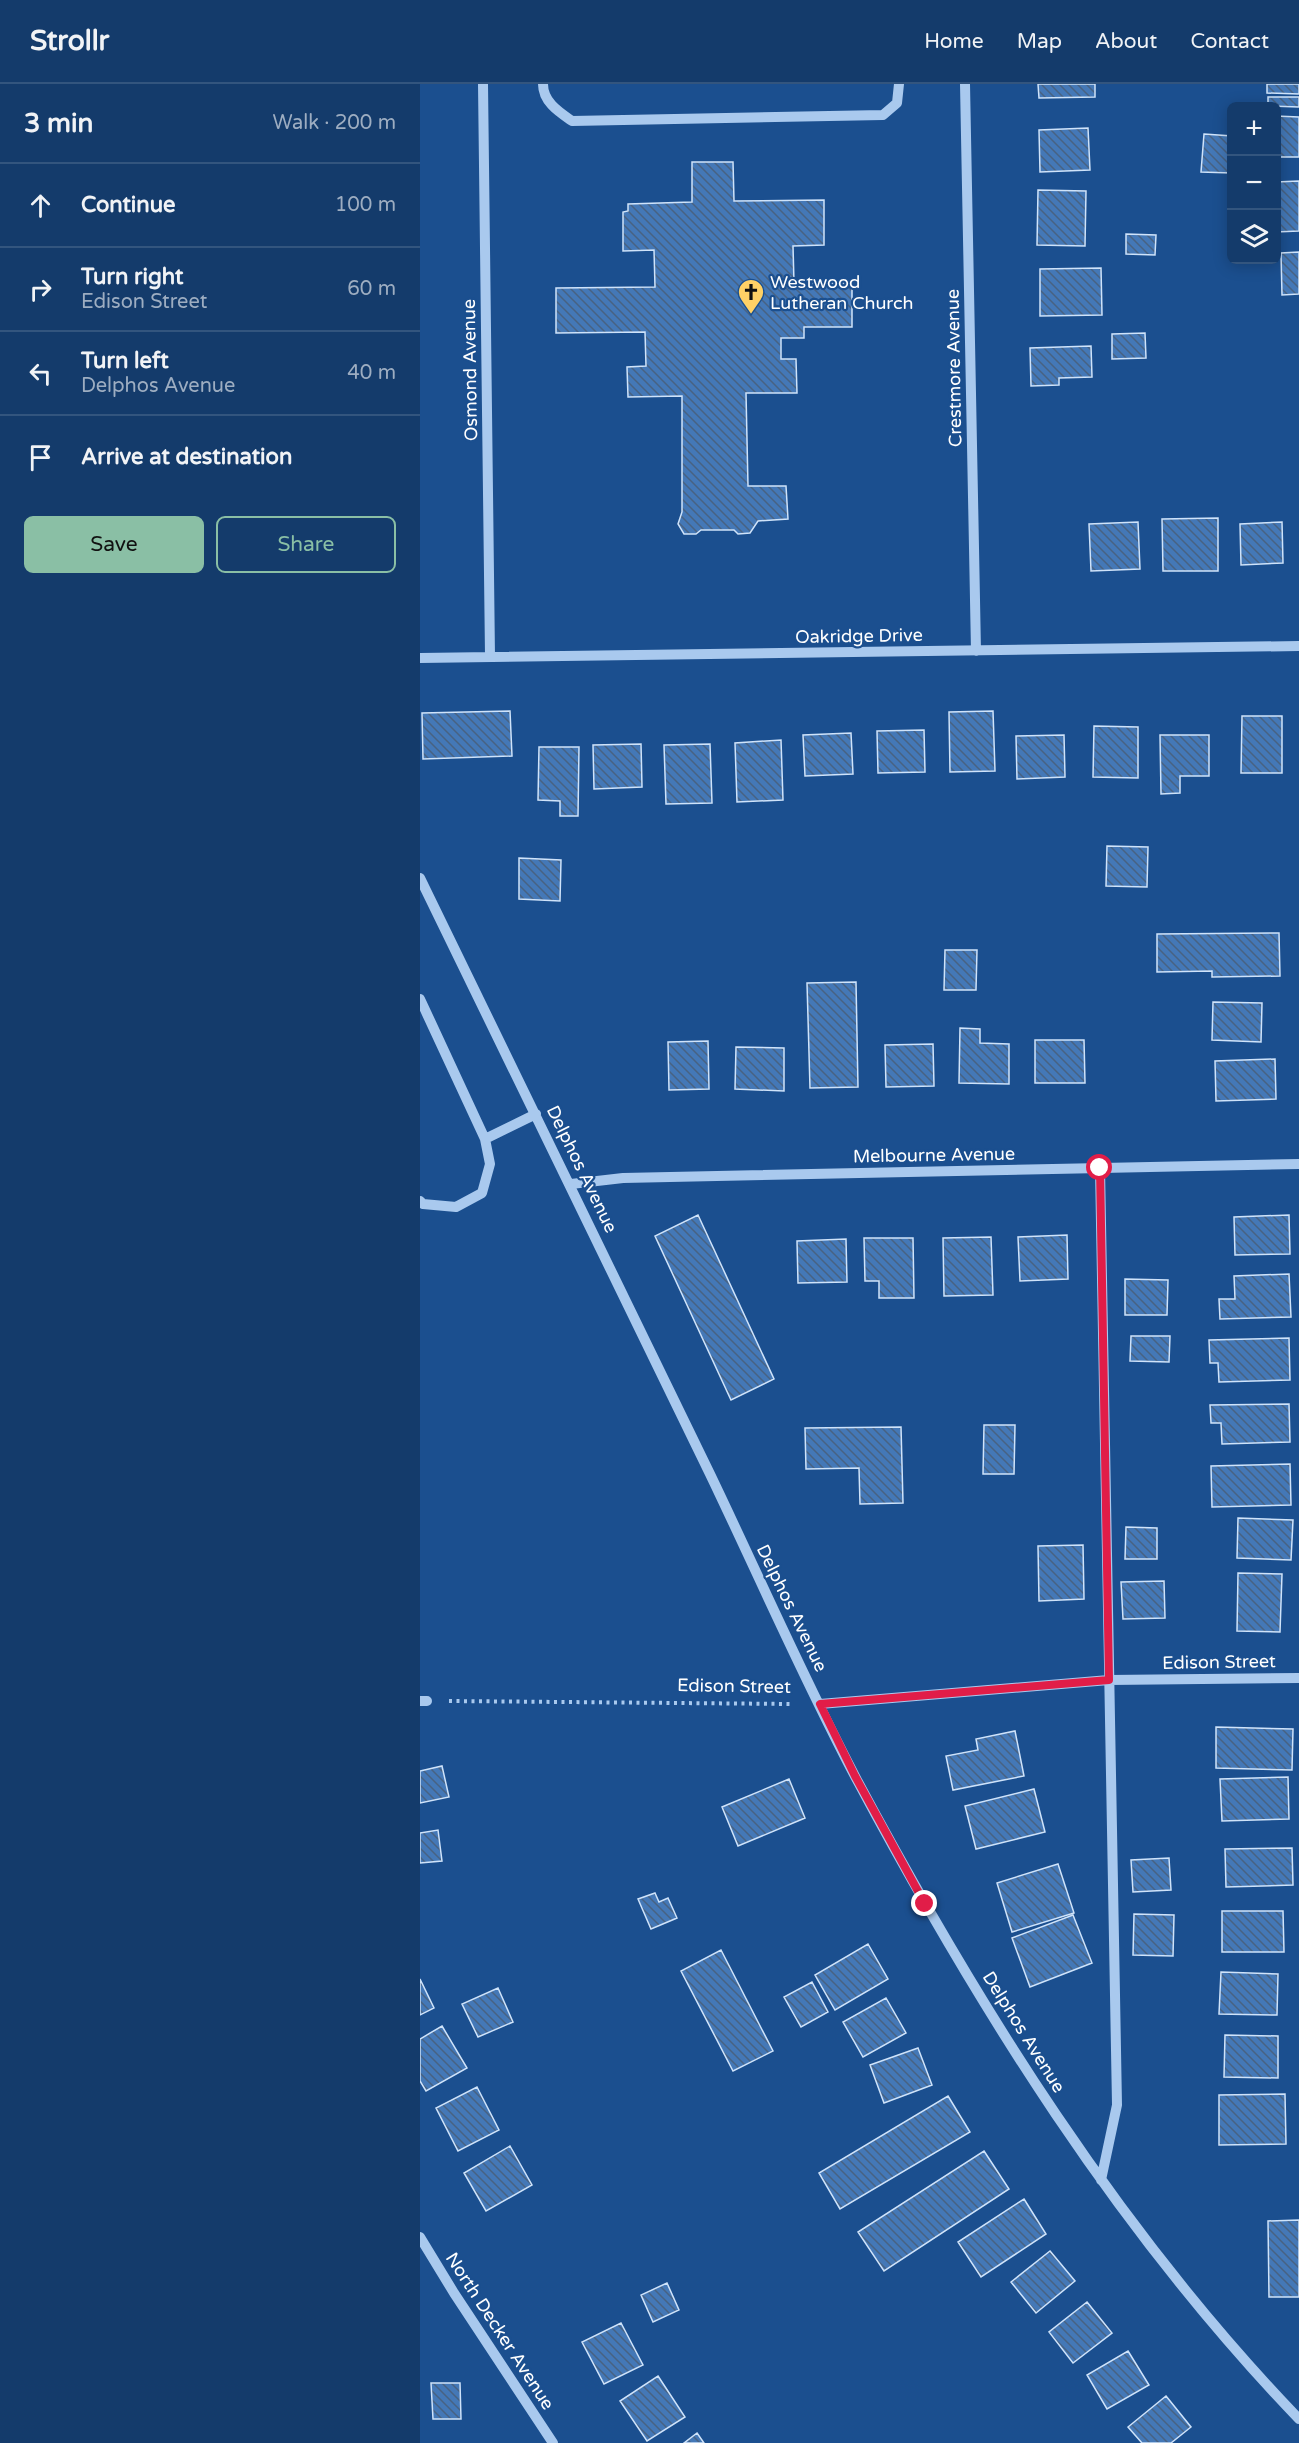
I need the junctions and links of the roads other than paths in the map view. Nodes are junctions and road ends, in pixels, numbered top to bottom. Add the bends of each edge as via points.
1 (483, 84) edge
2 (543, 84) edge
3 (899, 84) edge
4 (966, 84) edge
5 (1299, 646) edge
6 (976, 651) junction
7 (489, 656) junction
8 (420, 658) edge
9 (420, 878) edge
10 (420, 999) edge
11 (536, 1114) junction
12 (485, 1139) junction
13 (1299, 1164) edge
14 (1100, 1168) junction
15 (571, 1184) junction
16 (420, 1201) edge
17 (1299, 1678) edge
18 (1109, 1680) junction
19 (820, 1704) junction
20 (1101, 2180) junction
21 (420, 2237) edge
22 (1299, 2419) edge
23 (553, 2443) edge

1 - 7 street, Osmond Avenue
2 - 3 street via 553,108 572,121 883,115 897,103
4 - 6 street, Crestmore Avenue
5 - 6 street, Oakridge Drive
6 - 7 street, Oakridge Drive
7 - 8 street, Oakridge Drive
9 - 11 street, Delphos Avenue
10 - 12 street
11 - 12 street
11 - 15 street, Delphos Avenue
12 - 16 street via 489,1164 482,1193 456,1207
13 - 14 street, Melbourne Avenue
14 - 15 street, Melbourne Avenue via 623,1178
14 - 18 street
15 - 19 street, Delphos Avenue
17 - 18 street, Edison Street
18 - 19 street, Edison Street
18 - 20 street via 1117,2105
19 - 20 street, Delphos Avenue via 925,1904 1010,2045
20 - 22 street, Delphos Avenue via 1175,2277
21 - 23 street, North Decker Avenue

